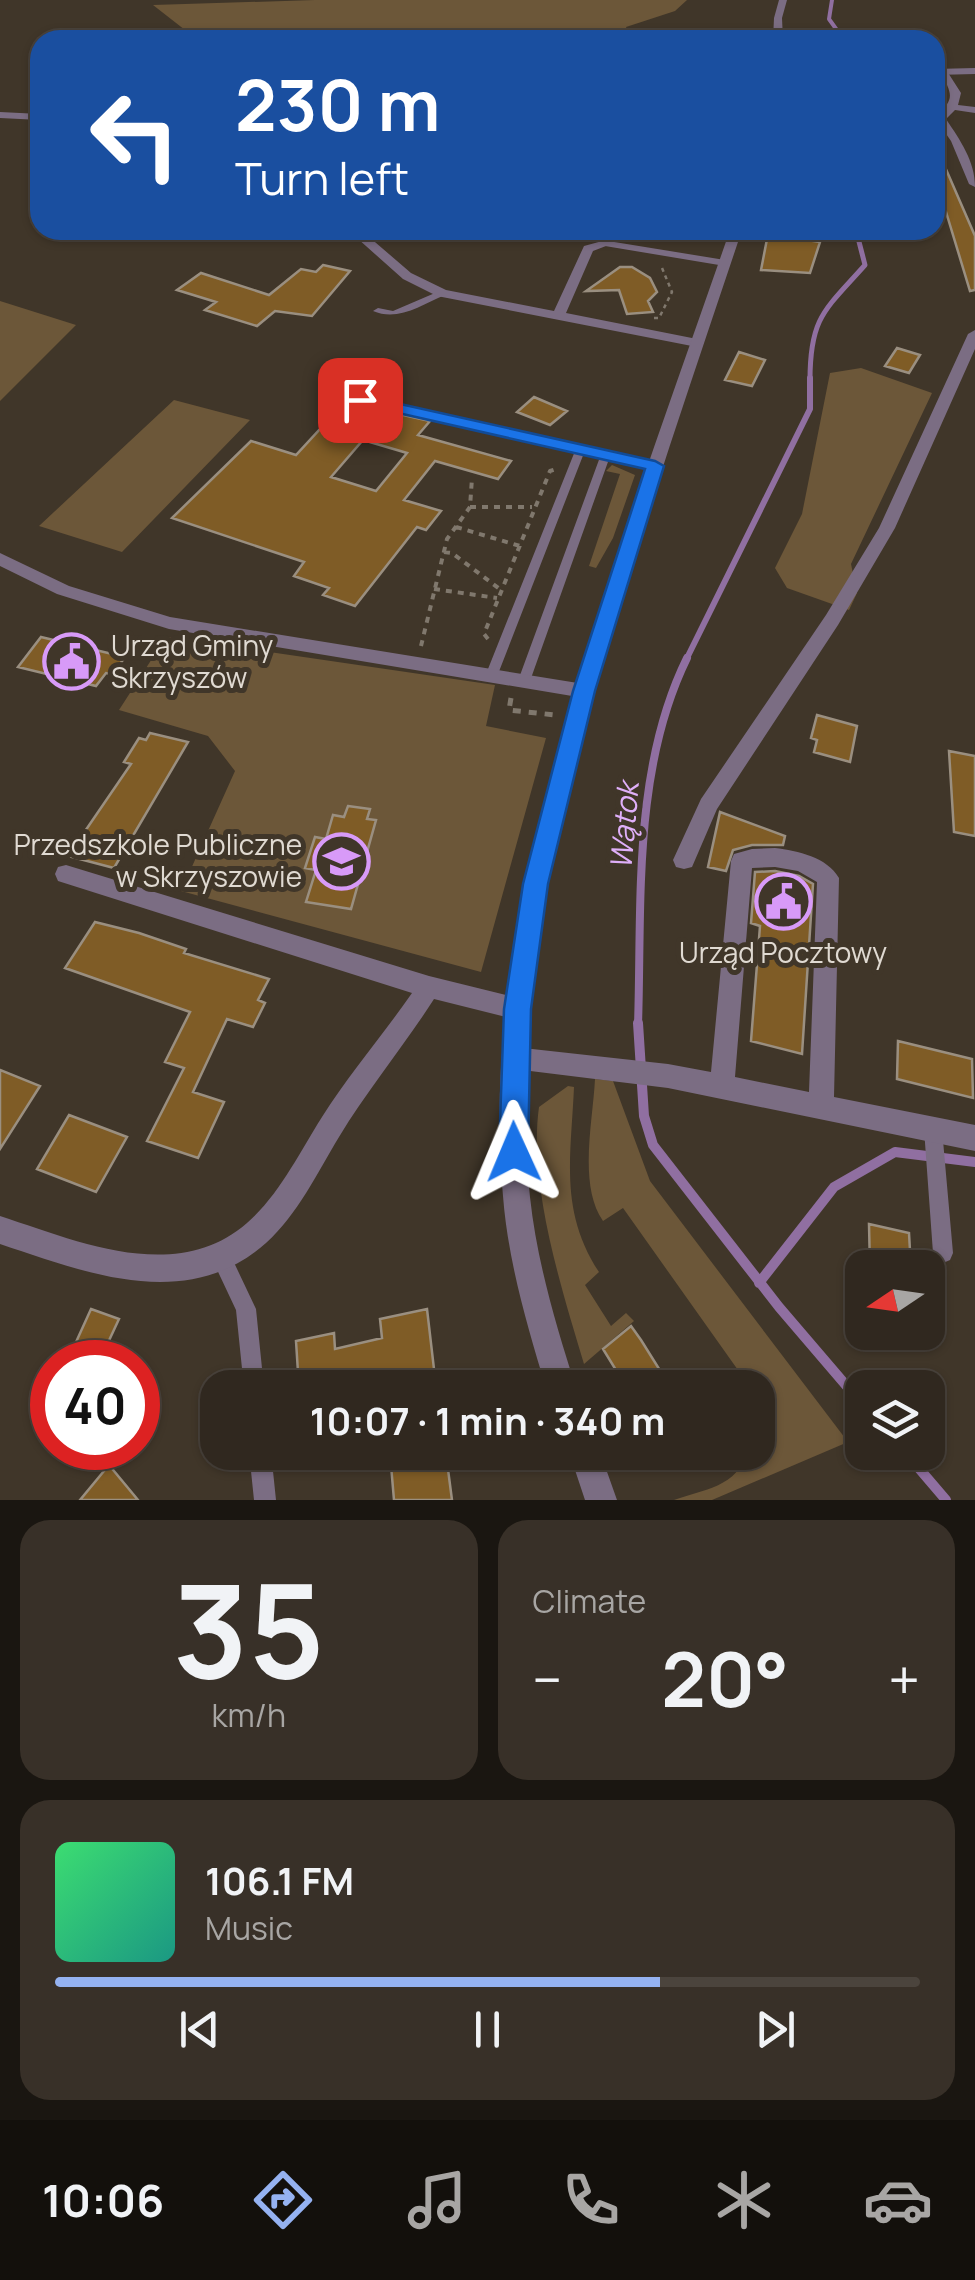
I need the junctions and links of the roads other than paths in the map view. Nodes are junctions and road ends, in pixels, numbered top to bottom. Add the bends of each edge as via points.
1 (783, 0) edge
2 (778, 30) edge
3 (945, 71) edge
4 (975, 71) edge
5 (945, 78) edge
6 (953, 107) junction
7 (975, 110) edge
8 (945, 112) edge
9 (0, 115) edge
10 (30, 116) edge
11 (945, 128) edge
12 (975, 184) edge
13 (366, 240) edge
14 (733, 240) edge
15 (602, 243) joint
16 (725, 263) junction
17 (442, 293) junction
18 (378, 311) dead end
19 (558, 317) junction
20 (975, 334) edge
21 (697, 343) junction
22 (324, 390) dead end
23 (580, 451) junction
24 (605, 456) junction
25 (655, 466) junction
26 (0, 559) edge
27 (492, 674) junction
28 (520, 682) junction
29 (584, 691) junction
30 (684, 860) dead end
31 (66, 874) dead end
32 (429, 986) junction
33 (518, 1009) junction
34 (514, 1058) junction
35 (722, 1086) junction
36 (822, 1106) junction
37 (933, 1131) junction
38 (975, 1138) edge
39 (0, 1230) edge
40 (944, 1250) edge
41 (222, 1259) junction
42 (252, 1370) edge
43 (555, 1370) edge
44 (262, 1470) edge
45 (590, 1470) edge
46 (265, 1500) edge
47 (601, 1500) edge

1 - 2 street
3 - 4 street
5 - 6 street via 956,93
6 - 7 street
6 - 8 street
9 - 10 street
11 - 12 street
13 - 17 street via 407,276
14 - 16 street
15 - 16 lane via 661,258
15 - 19 street via 588,249
16 - 21 street
17 - 18 lane via 394,314
17 - 19 street
19 - 21 street
20 - 30 street via 887,528 708,805
21 - 25 street
22 - 23 lane
23 - 24 lane
23 - 27 lane
24 - 25 lane
24 - 28 lane
25 - 29 street
26 - 27 street via 63,590 155,620
27 - 28 street
28 - 29 street
29 - 33 street via 535,884
31 - 32 street
32 - 33 street
32 - 41 street via 287,1198
33 - 34 street
34 - 35 street
34 - 43 street via 521,1234
35 - 36 street
35 - 36 street via 742,861 758,855 818,867 828,878
36 - 37 street
37 - 38 street
37 - 40 lane
39 - 41 street via 136,1268 191,1268
41 - 42 lane via 246,1309
44 - 46 lane
45 - 47 street

